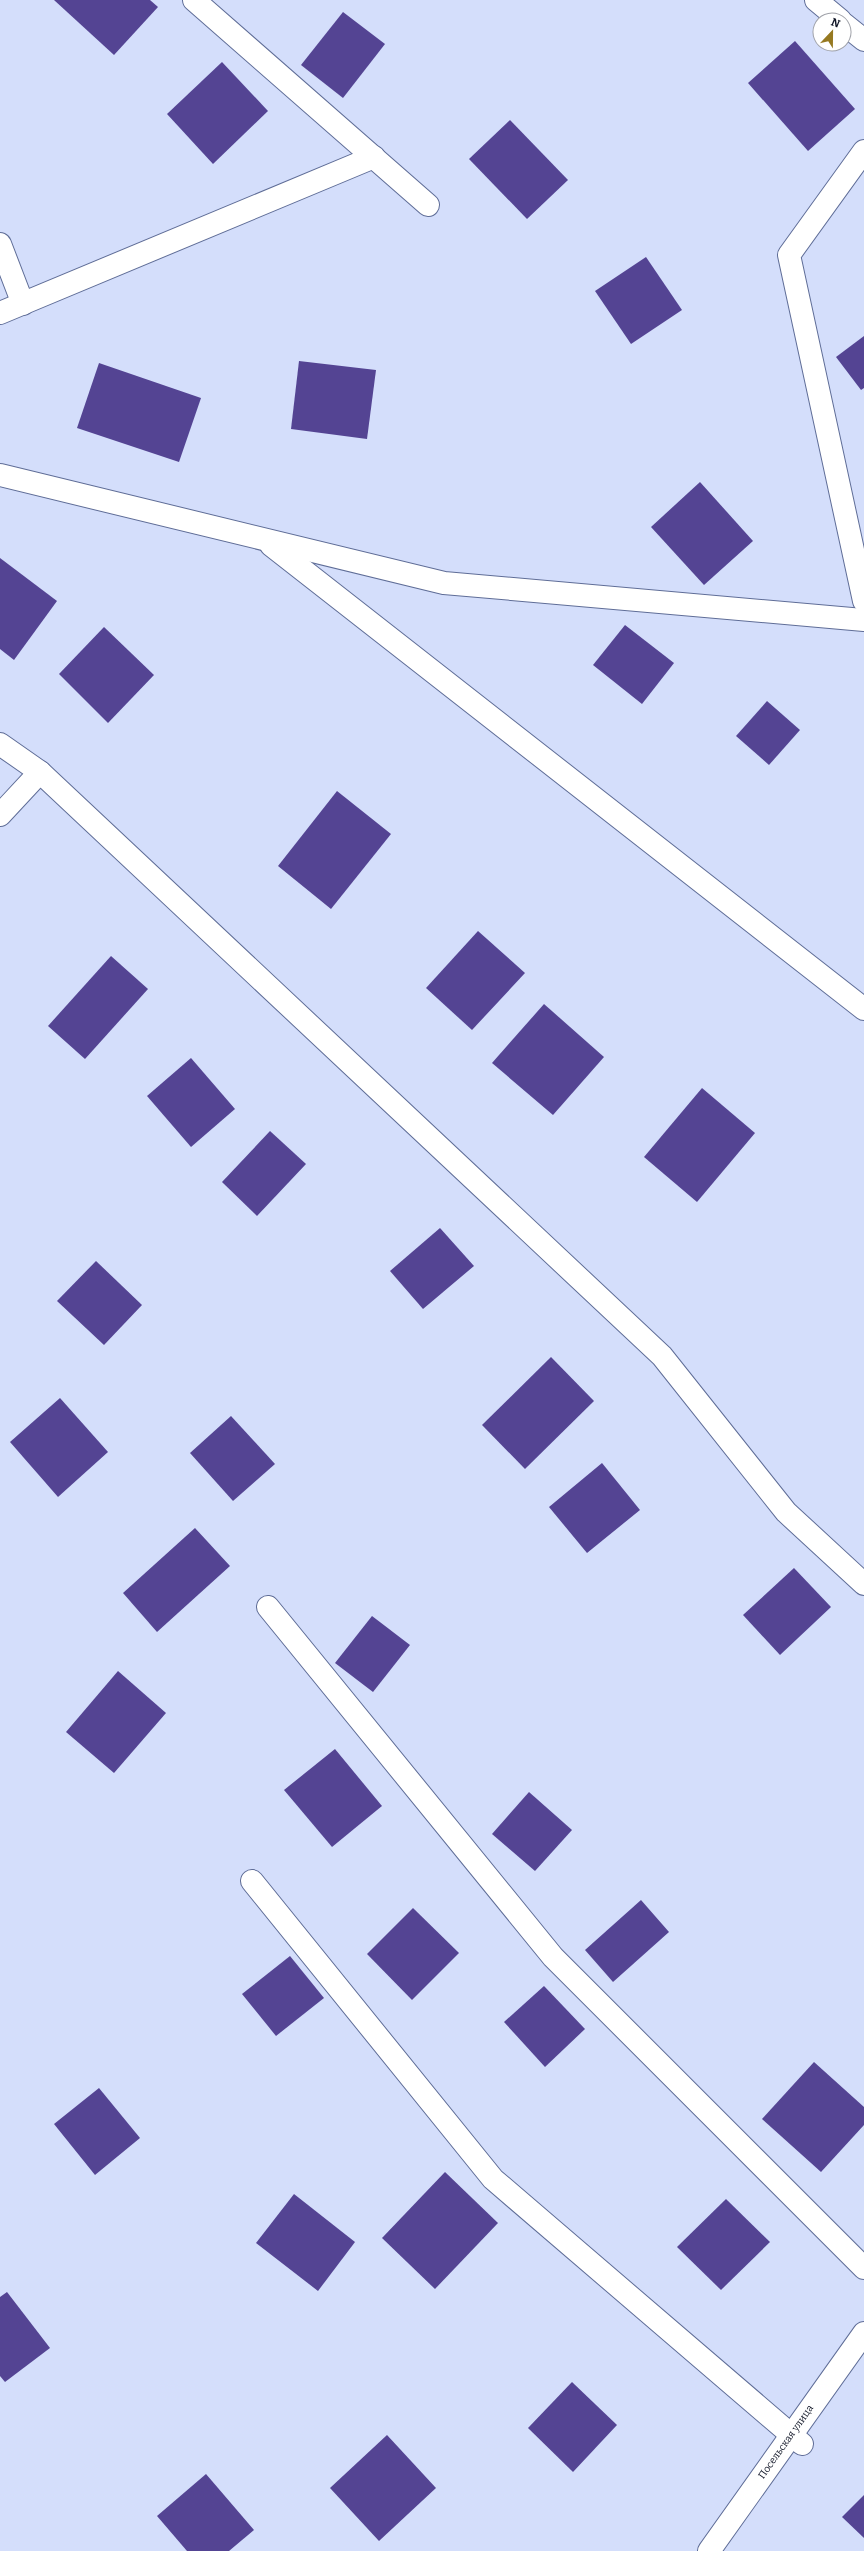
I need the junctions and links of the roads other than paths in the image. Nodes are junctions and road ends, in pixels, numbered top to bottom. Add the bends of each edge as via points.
1 (194, 0) edge
2 (816, 0) edge
3 (830, 12) edge
4 (852, 30) edge
5 (864, 40) edge
6 (864, 151) edge
7 (374, 157) junction
8 (428, 205) dead end
9 (0, 244) edge
10 (23, 304) junction
11 (0, 313) edge
12 (0, 475) edge
13 (265, 540) junction
14 (864, 601) edge
15 (864, 620) edge
16 (0, 744) edge
17 (40, 772) junction
18 (0, 815) edge
19 (864, 1008) edge
20 (864, 1584) edge
21 (268, 1607) dead end
22 (252, 1881) dead end
23 (864, 2268) edge
24 (864, 2333) edge
25 (797, 2439) junction
26 (709, 2551) edge

1 - 7 street
2 - 3 street
4 - 5 street
6 - 14 street via 788,255
7 - 8 street
7 - 10 street
9 - 10 street
10 - 11 street
12 - 13 street
13 - 15 street via 444,582
13 - 19 street
16 - 17 street
17 - 18 street
17 - 20 street via 662,1356 786,1512
21 - 23 street via 554,1957
22 - 25 street via 493,2179
24 - 25 street, Посельская улица
25 - 26 street, Посельская улица

